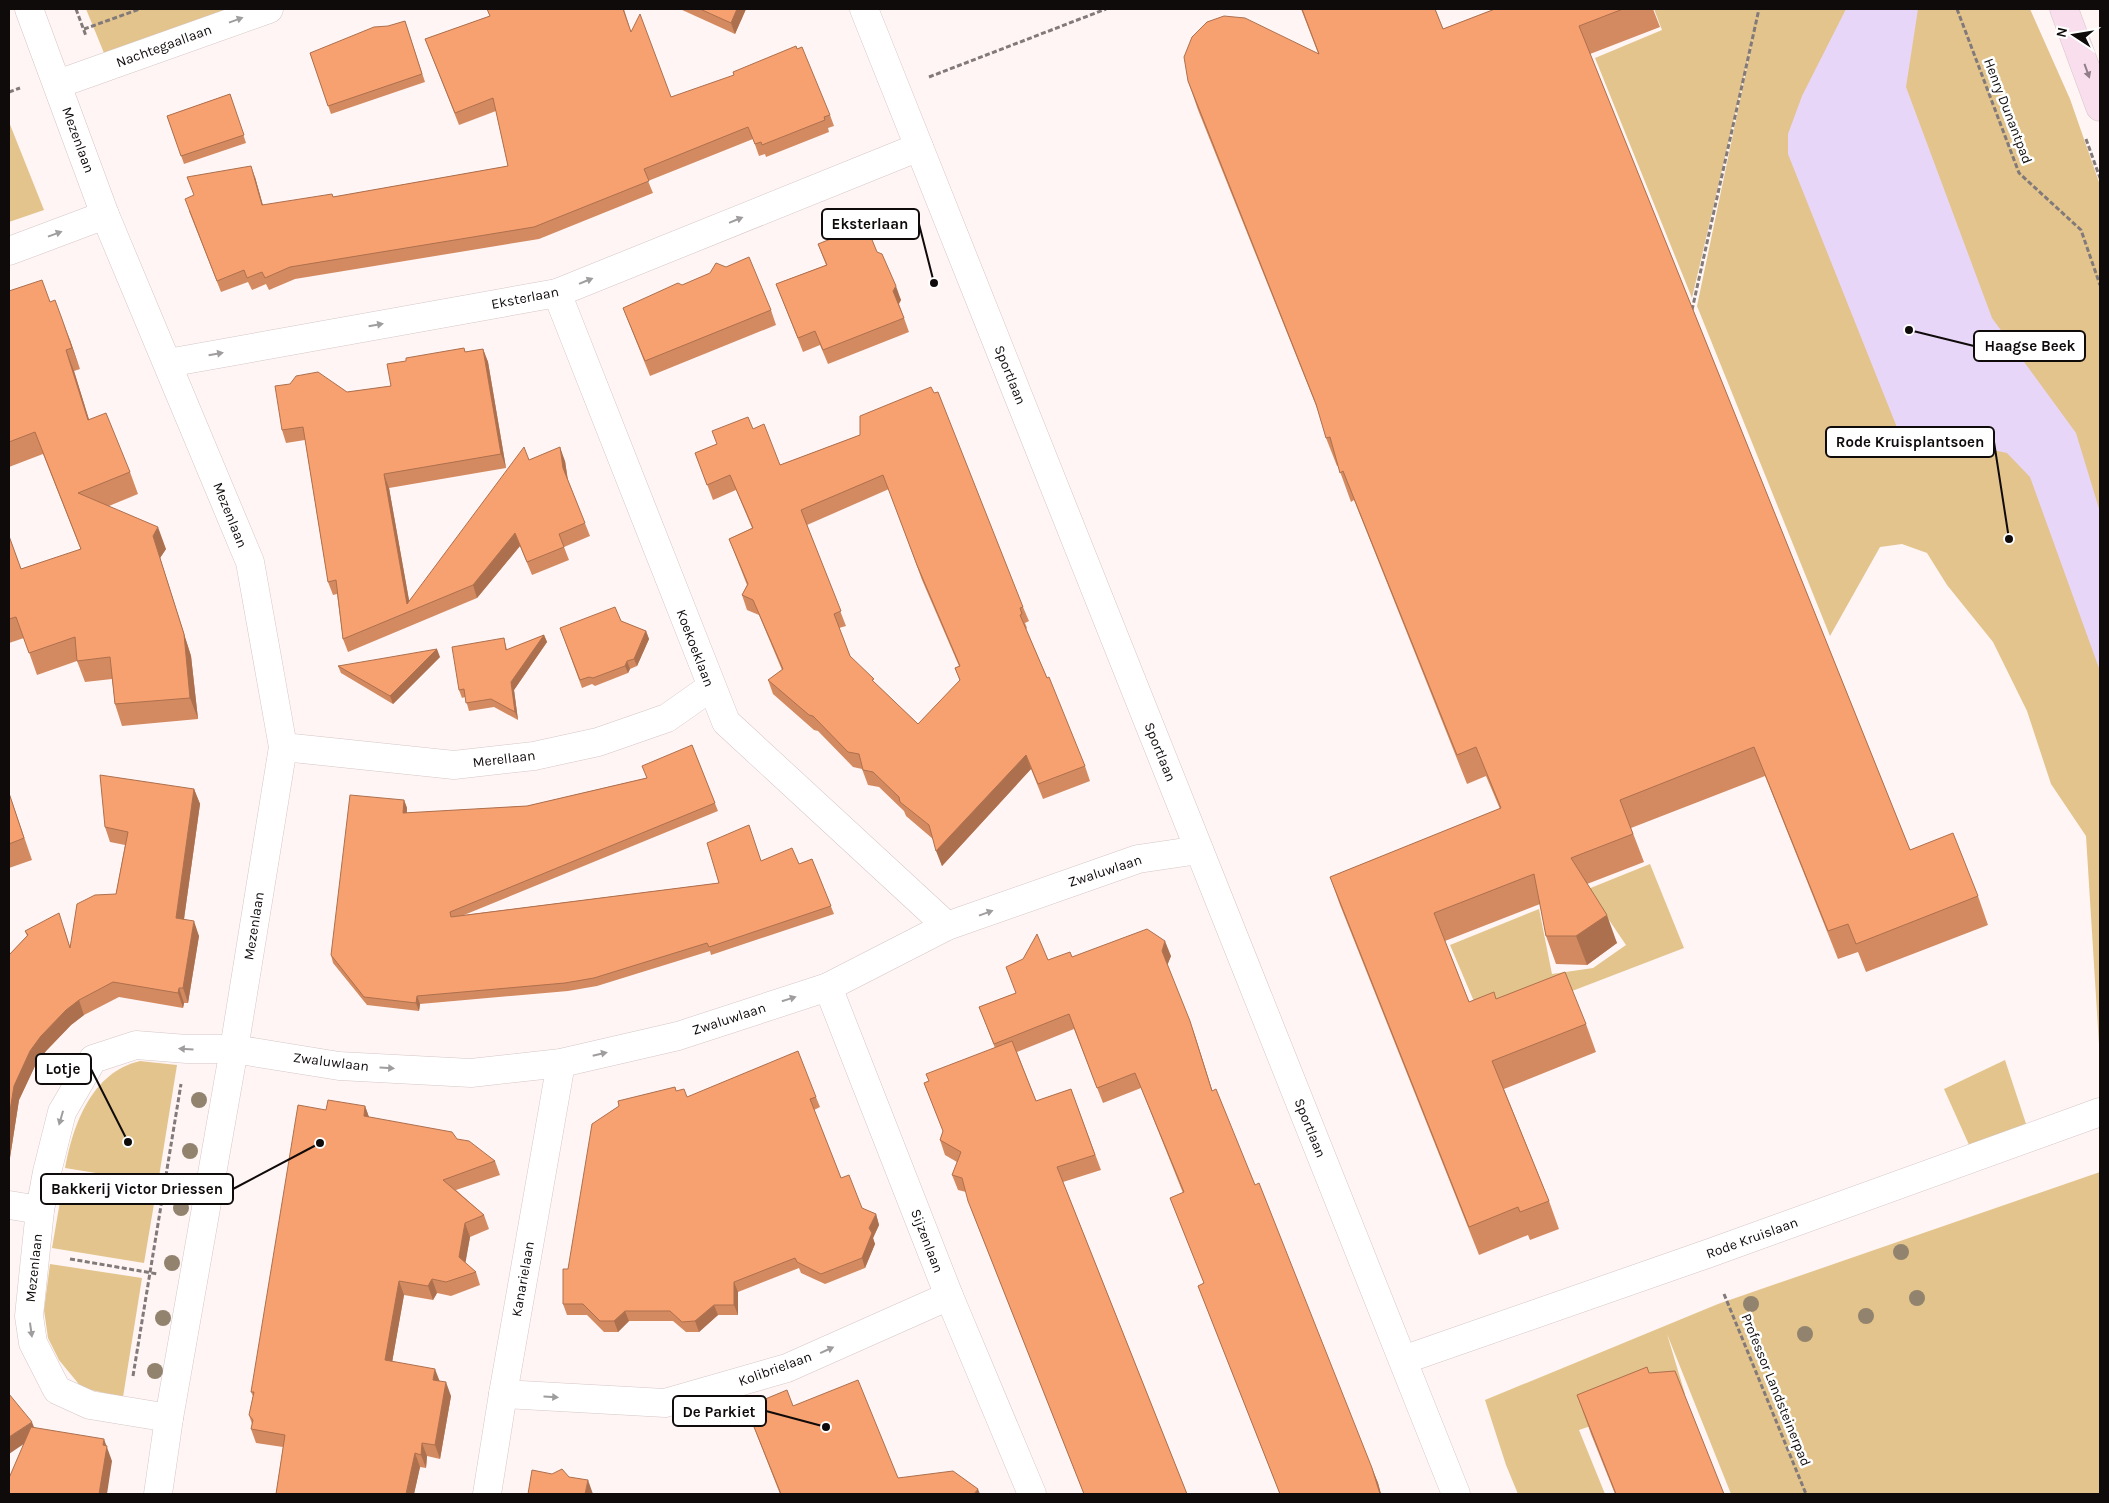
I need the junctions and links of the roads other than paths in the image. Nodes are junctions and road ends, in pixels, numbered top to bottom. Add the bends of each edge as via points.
1 (29, 9) edge
2 (269, 9) edge
3 (864, 9) edge
4 (2064, 9) edge
5 (58, 84) junction
6 (2100, 107) edge
7 (919, 146) junction
8 (105, 215) junction
9 (9, 251) edge
10 (557, 293) junction
11 (168, 362) junction
12 (711, 688) junction
13 (283, 747) junction
14 (1199, 850) junction
15 (947, 926) junction
16 (828, 987) junction
17 (234, 1049) junction
18 (561, 1063) junction
19 (2100, 1112) edge
20 (9, 1205) edge
21 (40, 1210) junction
22 (949, 1296) junction
23 (1403, 1360) junction
24 (503, 1394) junction
25 (169, 1418) junction
26 (158, 1494) edge
27 (487, 1494) edge
28 (1032, 1494) edge
29 (1456, 1494) edge

1 - 5 street, Mezenlaan
5 -> 2 street, Nachtegaallaan
3 - 7 street, Sportlaan
4 -> 6 main road
5 - 8 street, Mezenlaan
10 -> 7 street, Eksterlaan
7 - 14 street, Sportlaan
9 -> 8 street
8 - 11 street, Mezenlaan
11 -> 10 street, Eksterlaan
10 - 12 street, Koekoeklaan
11 - 13 street, Mezenlaan via 250,562
12 - 13 street, Merellaan via 666,718 598,742 534,756 454,765
12 - 15 street, Koekoeklaan via 726,722
13 - 17 street, Mezenlaan
15 -> 14 street, Zwaluwlaan via 1138,859
14 - 23 street, Sportlaan
15 - 16 street, Zwaluwlaan
18 -> 16 street, Zwaluwlaan via 678,1036
16 - 22 street, Sijzenlaan
17 -> 18 street, Zwaluwlaan via 339,1066 471,1073
17 -> 21 street, Mezenlaan via 136,1045 93,1059 62,1112
17 - 25 street, Mezenlaan
18 - 24 street, Kanarielaan
19 - 23 street, Rode Kruislaan
20 - 21 street
21 -> 25 street, Mezenlaan via 29,1316 33,1343 57,1390 90,1405
24 -> 22 street, Kolibrielaan via 665,1403 787,1368
22 - 28 street, Sijzenlaan
23 - 29 street, Sportlaan
24 - 27 street, Kanarielaan
25 - 26 street, Mezenlaan

